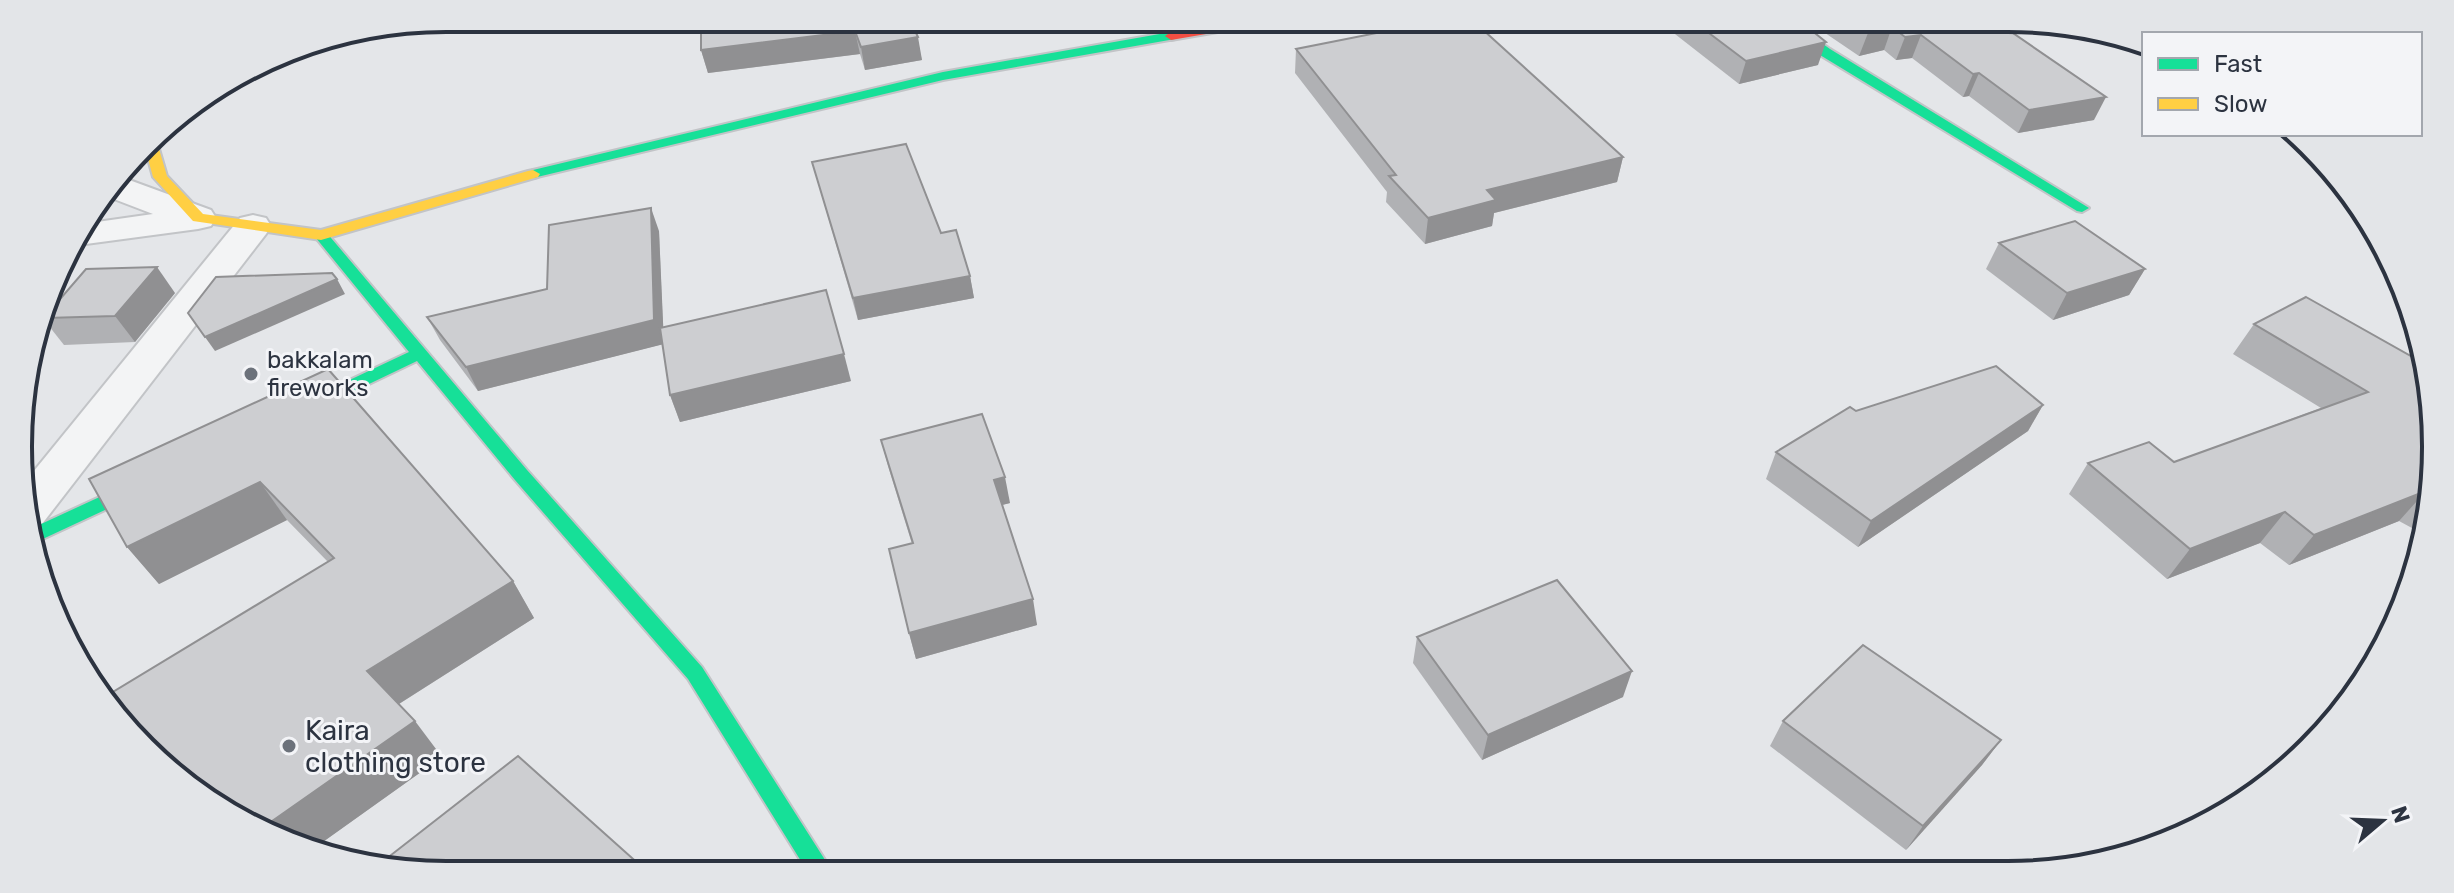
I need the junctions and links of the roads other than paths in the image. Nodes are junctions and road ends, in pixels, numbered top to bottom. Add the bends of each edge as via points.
1 (1196, 32) edge
2 (1798, 32) edge
3 (153, 153) edge
4 (122, 189) edge
5 (2082, 208) dead end
6 (198, 218) junction
7 (253, 226) junction
8 (91, 233) edge
9 (321, 235) junction
10 (420, 353) junction
11 (281, 419) edge
12 (169, 472) edge
13 (36, 500) edge
14 (41, 532) edge
15 (814, 861) edge

1 - 9 street via 943,76 576,162
2 - 5 street
3 - 6 street via 160,177
4 - 6 street
6 - 7 street
6 - 8 street
7 - 9 street
7 - 13 street
9 - 10 street
10 - 11 street
10 - 15 street via 695,673
12 - 14 street

